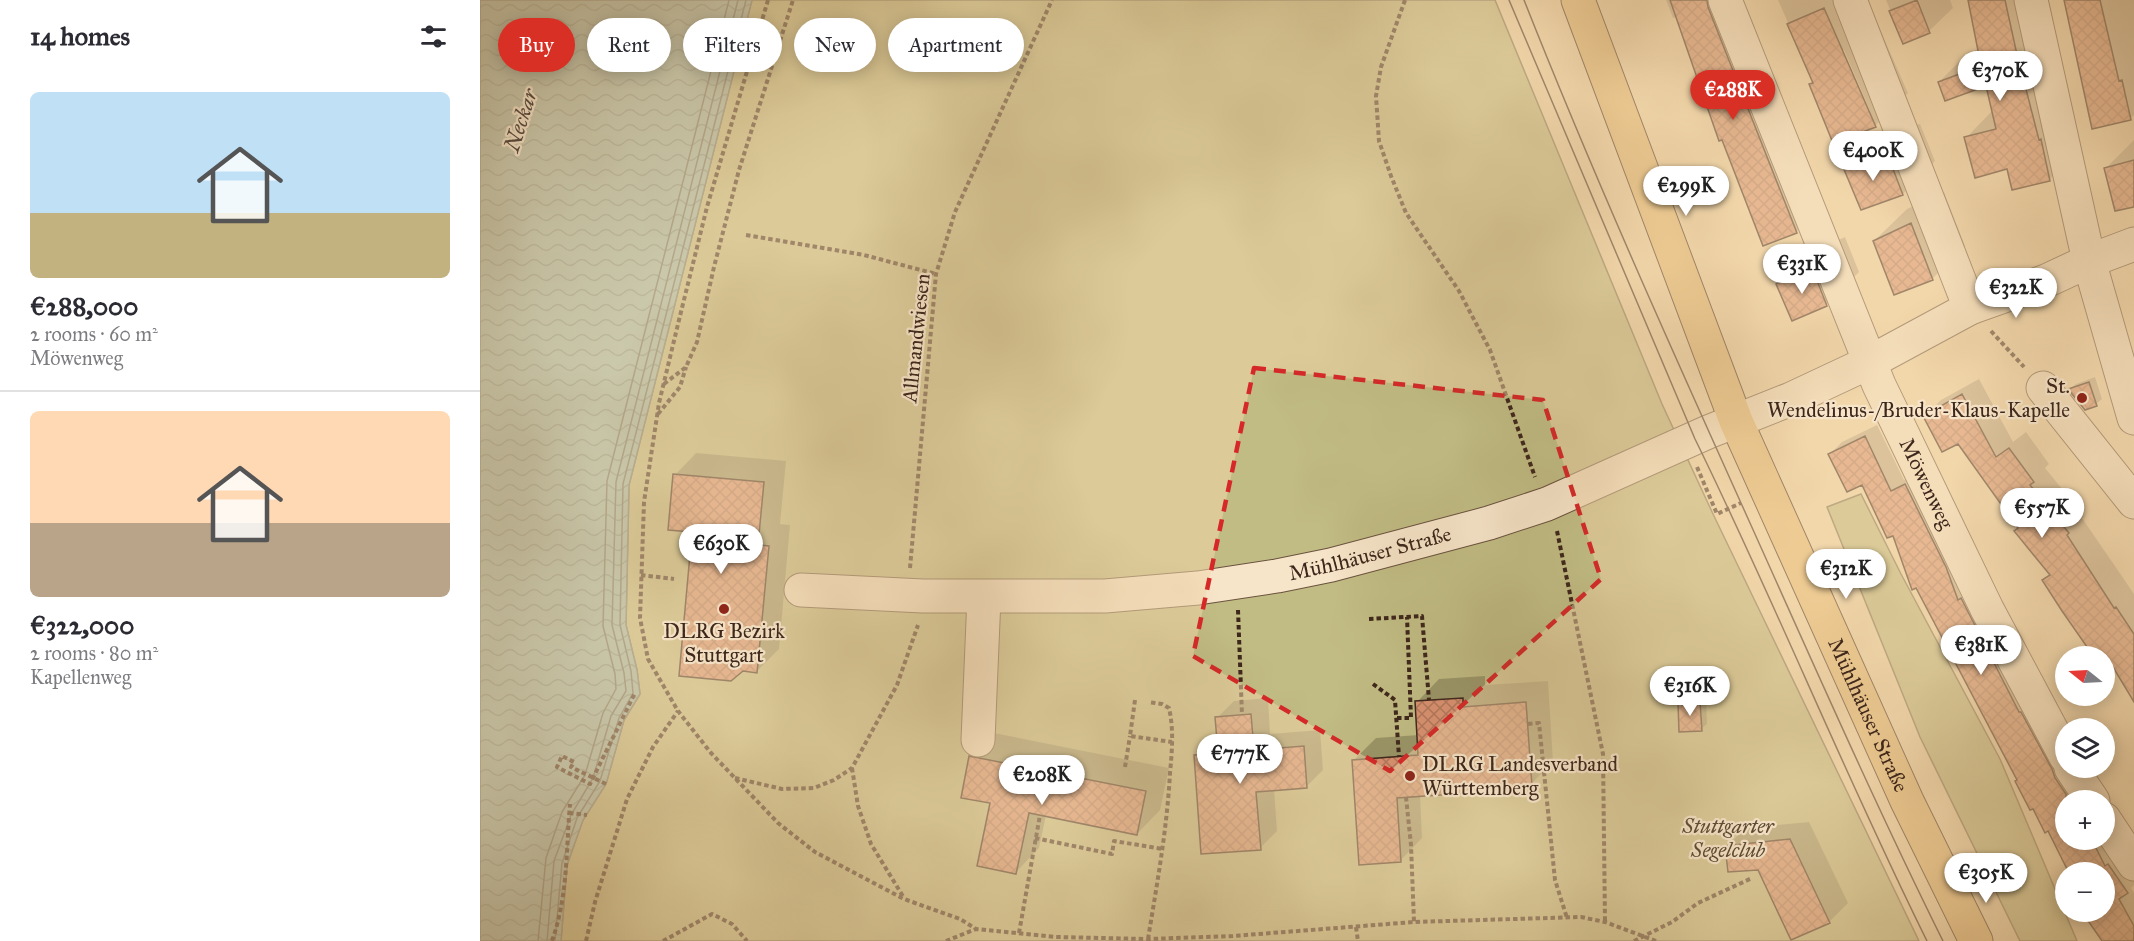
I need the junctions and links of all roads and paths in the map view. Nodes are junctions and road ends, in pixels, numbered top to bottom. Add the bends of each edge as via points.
1 (768, 0) edge
2 (793, 0) edge
3 (1052, 0) edge
4 (1405, 0) edge
5 (1578, 0) edge
6 (1725, 0) edge
7 (1850, 0) edge
8 (2031, 0) edge
9 (746, 235) dead end
10 (2134, 244) edge
11 (2089, 261) junction
12 (936, 274) junction
13 (1970, 308) junction
14 (1870, 362) junction
15 (686, 367) junction
16 (664, 384) junction
17 (2043, 388) joint
18 (658, 414) junction
19 (2134, 418) edge
20 (1736, 421) junction
21 (2134, 502) edge
22 (1547, 504) junction
23 (641, 575) junction
24 (674, 579) dead end
25 (1237, 583) junction
26 (801, 590) dead end
27 (915, 595) junction
28 (984, 597) junction
29 (1407, 617) junction
30 (1369, 619) dead end
31 (1372, 684) dead end
32 (635, 693) dead end
33 (1135, 700) dead end
34 (1429, 700) dead end
35 (1148, 702) dead end
36 (678, 711) junction
37 (1242, 715) dead end
38 (1397, 718) junction
39 (1528, 724) dead end
40 (1130, 736) junction
41 (2055, 736) edge
42 (978, 740) dead end
43 (1172, 742) junction
44 (1399, 757) dead end
45 (1125, 767) dead end
46 (852, 768) junction
47 (593, 778) junction
48 (735, 778) junction
49 (606, 784) dead end
50 (1406, 797) dead end
51 (570, 804) dead end
52 (569, 813) junction
53 (586, 815) dead end
54 (1040, 815) dead end
55 (2115, 836) edge
56 (1035, 838) junction
57 (1163, 849) junction
58 (2134, 864) edge
59 (1752, 878) dead end
60 (904, 899) junction
61 (1567, 918) junction
62 (1414, 922) junction
63 (1605, 922) junction
64 (1356, 927) junction
65 (976, 929) junction
66 (1019, 933) junction
67 (1148, 939) junction
68 (1642, 939) edge
69 (1125, 940) edge
70 (552, 941) edge
71 (586, 941) edge
72 (663, 941) edge
73 (747, 941) edge
74 (946, 941) edge
75 (1358, 941) edge
76 (1634, 941) edge
77 (1656, 941) edge
78 (1976, 941) edge

1 - 16 path via 707,207
2 - 15 path via 739,170 697,342
3 - 12 path, Allmandwiesen via 955,212
4 - 22 path via 1381,67 1376,96 1379,141 1406,213 1459,291 1490,350 1529,465
5 - 20 main road, Mühlhäuser Straße
6 - 14 street, Möwenweg
7 - 13 street
8 - 11 street
9 - 12 path via 864,255
10 - 11 street
11 - 13 street
11 - 19 street
12 - 27 path, Allmandwiesen
13 - 14 street
13 - 17 path
14 - 20 street
14 - 41 street, Möwenweg via 1987,609
15 - 16 path
15 - 18 path via 680,387
16 - 18 path
17 - 21 street
18 - 23 path via 644,502
20 - 22 street, Mühlhäuser Straße
20 - 78 main road, Mühlhäuser Straße via 1907,801
22 - 25 street, Mühlhäuser Straße via 1331,565
22 - 63 path via 1559,537 1603,754
23 - 24 path
23 - 36 path via 640,618 648,659
25 - 28 street, Mühlhäuser Straße via 1105,596 1026,584
25 - 37 path
26 - 27 street, Mühlhäuser Straße
27 - 28 street, Mühlhäuser Straße
27 - 46 path, Allmandwiesen via 920,619 897,685
28 - 42 street
29 - 30 path
29 - 34 path via 1422,616
29 - 38 path via 1411,718
31 - 38 path via 1395,700
32 - 47 path
33 - 40 path
35 - 43 path via 1169,708
36 - 48 path
36 - 71 path via 653,747 627,800
38 - 44 path
39 - 61 path via 1539,723 1555,880
40 - 43 path
40 - 45 path
43 - 57 path
46 - 48 path via 814,788 782,789
46 - 60 path via 858,806 871,844
47 - 47 path via 571,767 574,762 562,756 557,767 590,784
47 - 49 path
48 - 60 path via 777,823 814,852
50 - 62 path
51 - 52 path
52 - 53 path
52 - 70 path via 567,865
54 - 56 path
55 - 58 street
56 - 57 path via 1112,854 1114,841
56 - 66 path
57 - 67 path
59 - 68 path via 1698,903
60 - 65 path via 960,919
61 - 62 path
61 - 63 path
62 - 64 path
63 - 68 path
64 - 67 path
64 - 75 path
65 - 66 path
65 - 74 path
66 - 69 path
67 - 69 path
68 - 76 path
68 - 77 path
72 - 73 path via 712,914 732,924

